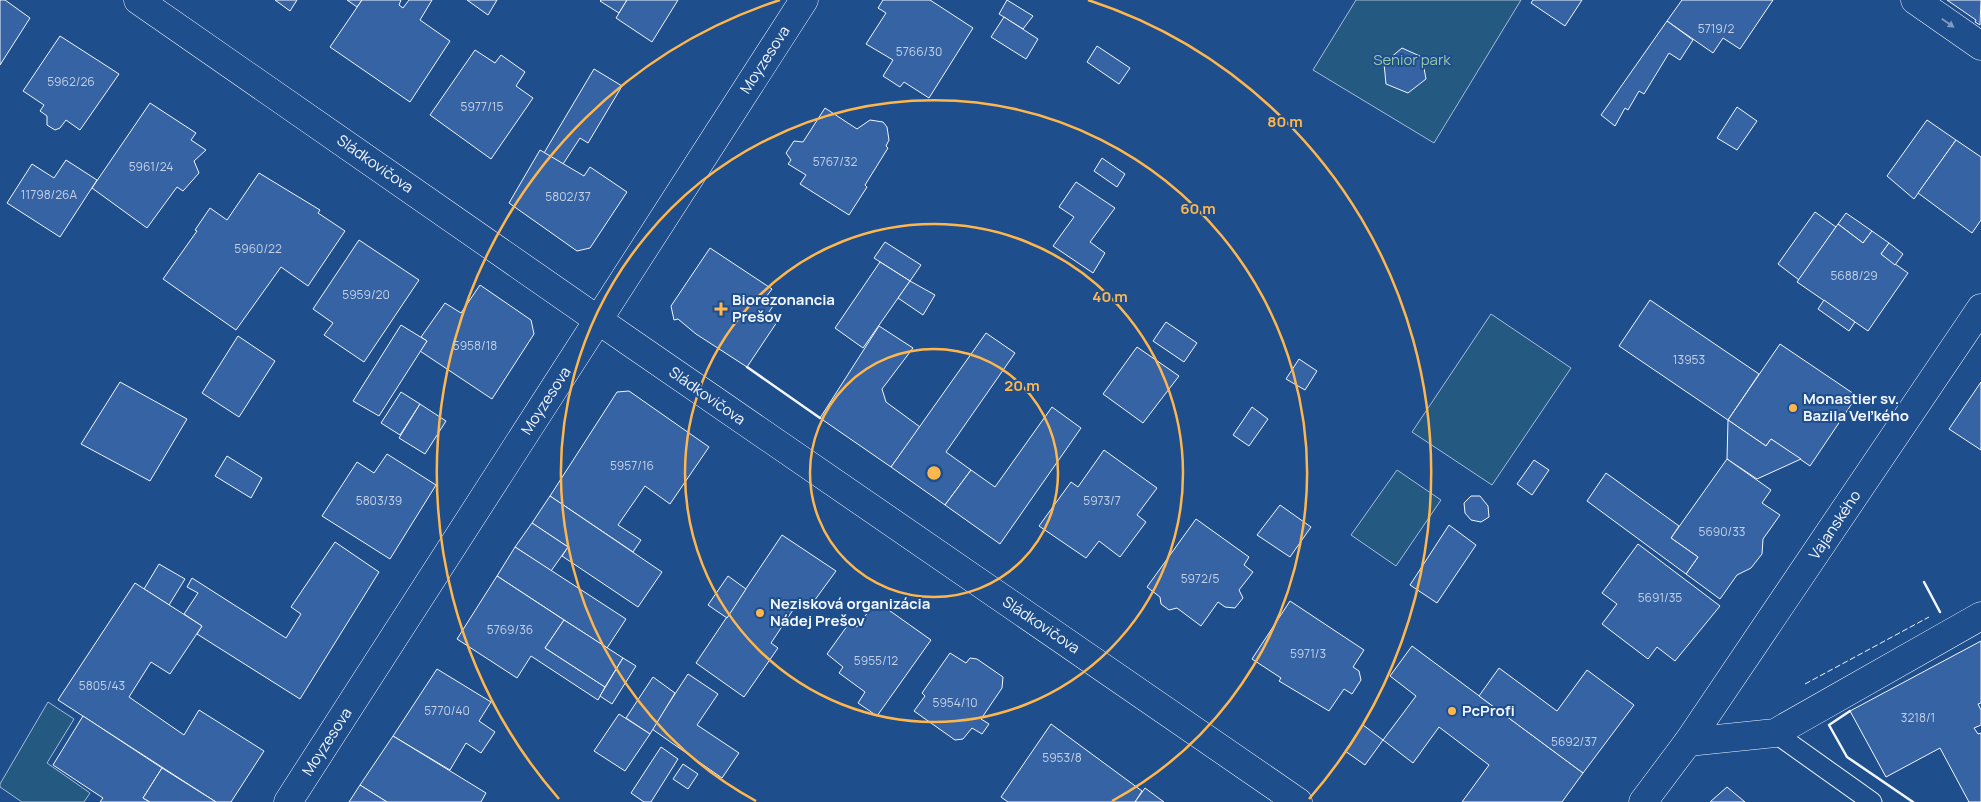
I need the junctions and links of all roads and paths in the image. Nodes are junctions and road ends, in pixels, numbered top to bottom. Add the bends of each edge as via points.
1 (138, 0) edge
2 (804, 0) edge
3 (1915, 0) edge
4 (1981, 46) edge
5 (1981, 308) edge
6 (598, 319) junction
7 (1981, 616) edge
8 (1775, 733) junction
9 (1688, 742) junction
10 (1281, 797) edge
11 (288, 802) edge
12 (1643, 802) edge
13 (1872, 802) edge

1 - 6 street, Sládkovičova
2 - 6 street, Moyzesova
3 -> 4 street
5 - 9 street, Vajanského
6 - 10 street, Sládkovičova
6 - 11 street, Moyzesova
7 - 8 street
8 - 9 street
8 - 13 lane
9 - 12 street, Vajanského

